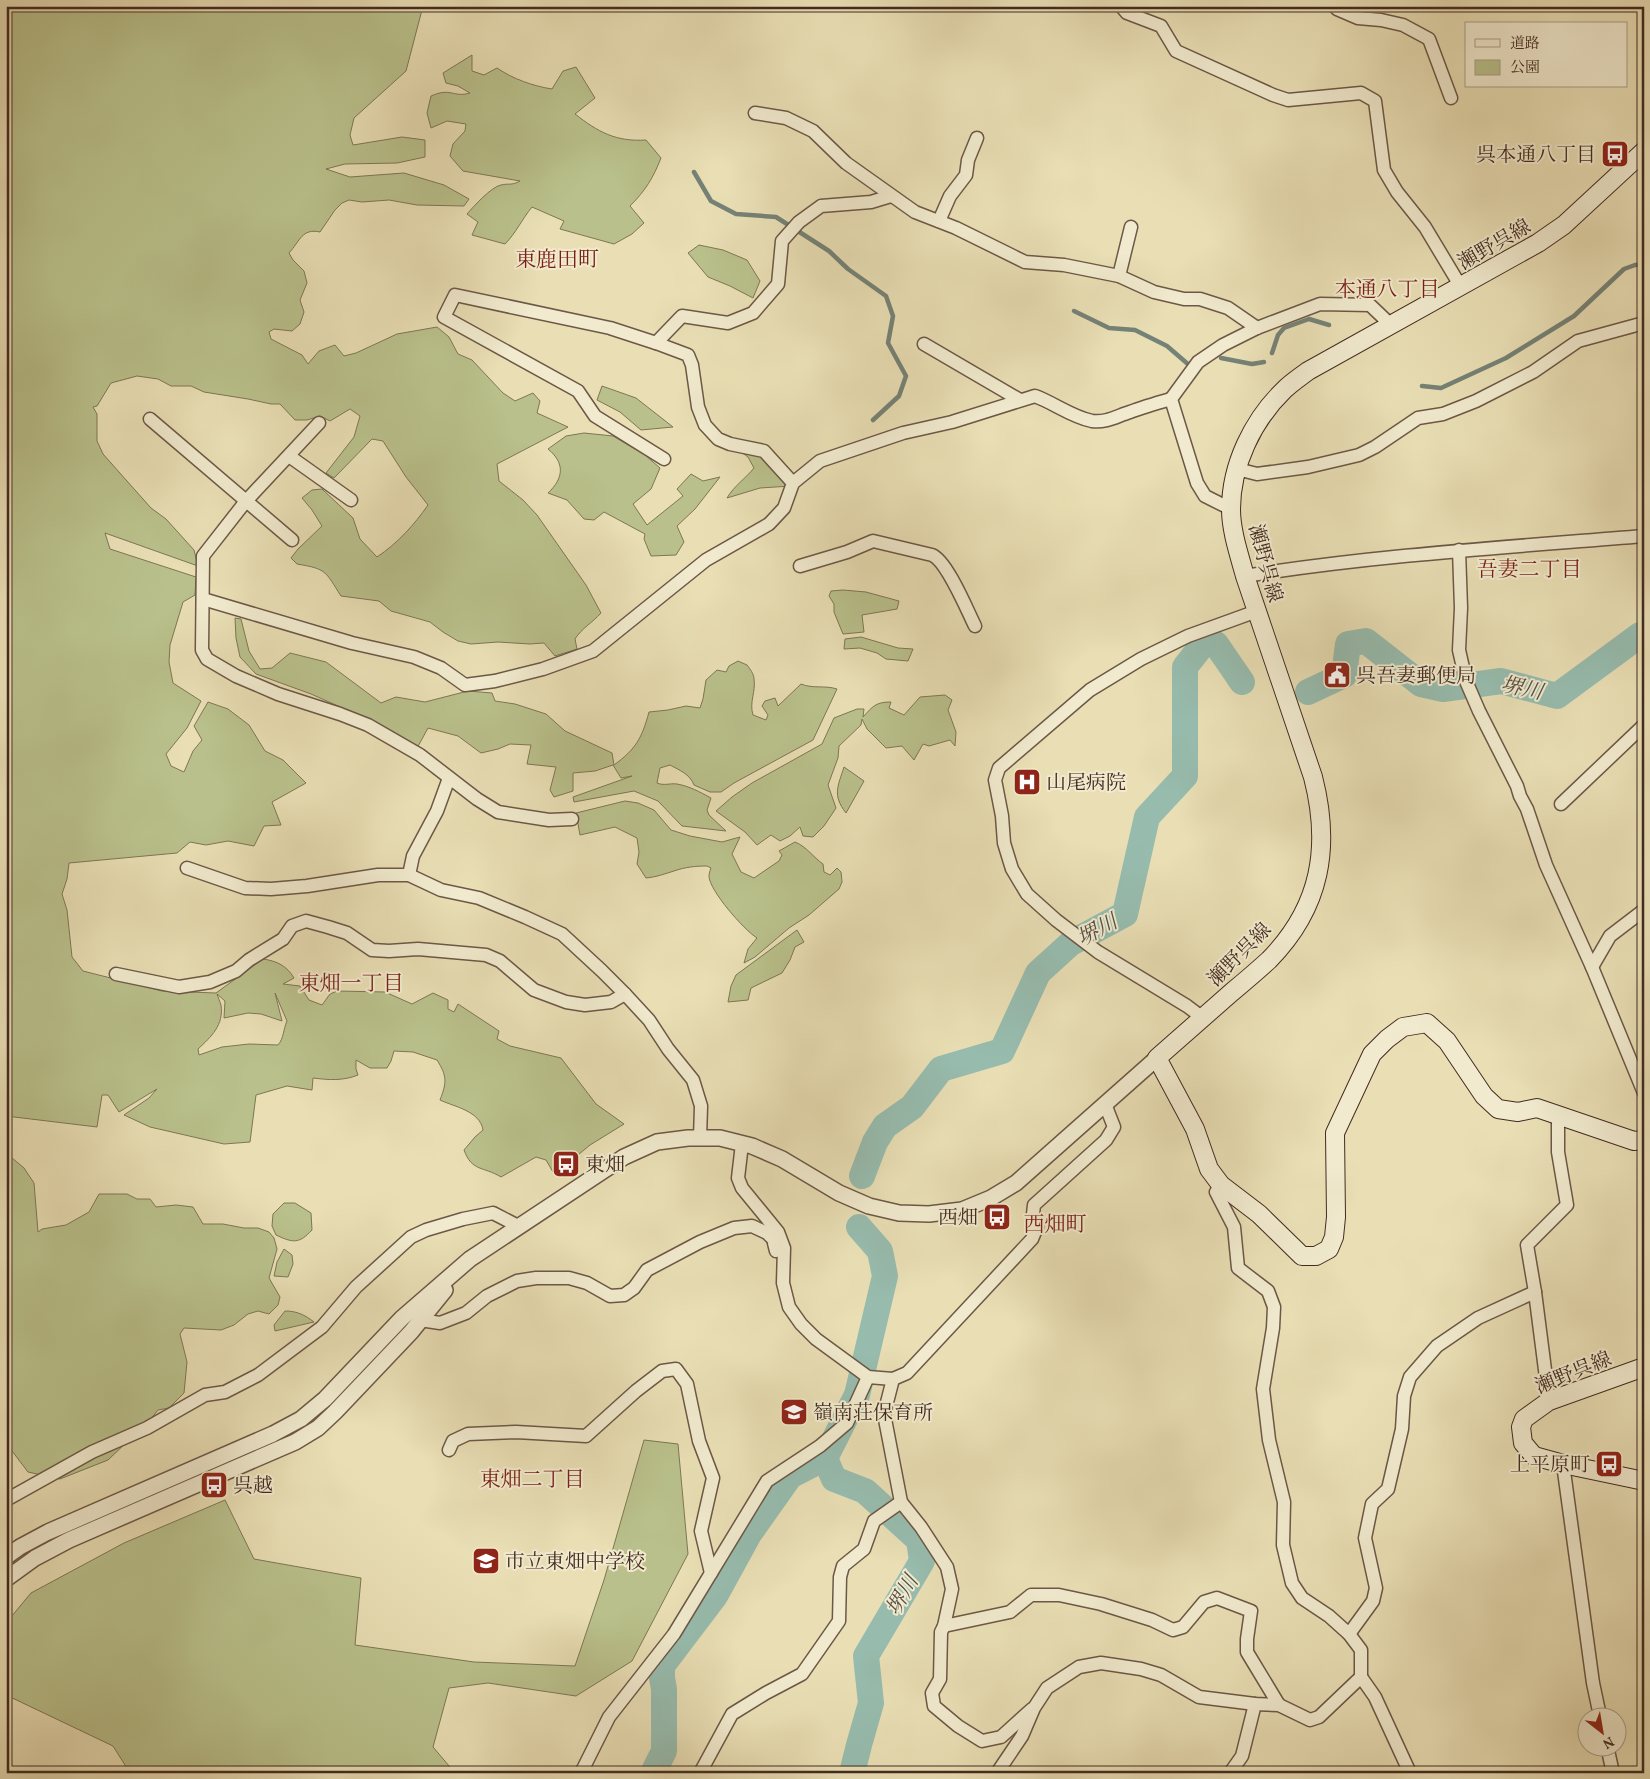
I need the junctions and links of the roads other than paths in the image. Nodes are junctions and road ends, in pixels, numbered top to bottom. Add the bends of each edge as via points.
1 (1121, 6) edge
2 (1335, 6) edge
3 (1451, 98) dead end
4 (755, 113) dead end
5 (977, 138) dead end
6 (1644, 151) edge
7 (891, 196) junction
8 (939, 221) junction
9 (1131, 227) dead end
10 (1119, 276) junction
11 (1460, 287) junction
12 (1644, 323) edge
13 (1392, 326) junction
14 (1257, 328) junction
15 (656, 343) junction
16 (924, 344) dead end
17 (1171, 399) junction
18 (1020, 400) junction
19 (150, 419) dead end
20 (319, 423) dead end
21 (289, 456) junction
22 (664, 460) dead end
23 (1237, 469) junction
24 (794, 483) junction
25 (351, 500) dead end
26 (246, 501) junction
27 (1231, 510) junction
28 (1644, 536) edge
29 (292, 540) dead end
30 (1459, 550) junction
31 (800, 566) dead end
32 (1245, 576) junction
33 (203, 599) junction
34 (1257, 611) junction
35 (975, 626) dead end
36 (1644, 725) edge
37 (449, 778) junction
38 (1561, 804) dead end
39 (572, 818) dead end
40 (187, 868) dead end
41 (409, 875) junction
42 (1644, 910) edge
43 (1592, 967) junction
44 (116, 974) dead end
45 (625, 994) junction
46 (1202, 1018) junction
47 (1157, 1058) junction
48 (1644, 1093) edge
49 (1105, 1104) junction
50 (1558, 1116) junction
51 (700, 1138) junction
52 (1644, 1140) edge
53 (742, 1144) junction
54 (1221, 1185) junction
55 (518, 1226) junction
56 (470, 1260) junction
57 (783, 1270) junction
58 (1535, 1292) junction
59 (420, 1320) junction
60 (1644, 1367) edge
61 (868, 1376) junction
62 (894, 1379) junction
63 (1549, 1401) junction
64 (449, 1450) dead end
65 (1563, 1464) junction
66 (1644, 1481) edge
67 (6, 1500) edge
68 (900, 1502) junction
69 (6, 1557) edge
70 (711, 1573) junction
71 (6, 1579) edge
72 (944, 1626) junction
73 (1349, 1634) junction
74 (1361, 1677) junction
75 (1255, 1704) junction
76 (1279, 1705) junction
77 (1598, 1706) edge
78 (1034, 1708) junction
79 (1609, 1756) edge
80 (702, 1772) edge
81 (581, 1773) edge
82 (997, 1773) edge
83 (1230, 1773) edge
84 (1410, 1773) edge
85 (1613, 1773) edge

1 - 11 street via 1128,14 1161,26 1176,51 1273,95 1288,100 1361,93 1375,100 1384,170
2 - 3 street via 1337,10 1358,18 1403,25 1429,39
4 - 7 street via 786,118 812,131 846,163
5 - 8 street via 966,175 950,196
6 - 11 main road, 瀬野呉線 via 1564,226
7 - 8 street via 915,212
7 - 15 street via 871,202 821,206 782,240 778,284 753,313 728,323 682,316
8 - 10 street via 1026,262 1064,265
9 - 10 street
10 - 14 street via 1154,292 1200,299 1228,308
11 - 13 main road, 瀬野呉線
12 - 23 street via 1578,341 1533,372 1476,401 1443,414 1418,418 1368,451 1308,467 1266,473
13 - 14 street via 1370,305 1320,304
13 - 23 main road, 瀬野呉線 via 1308,371 1284,389 1263,414
14 - 17 street via 1198,362
15 - 22 street via 610,328 455,295 444,318 578,391 595,416
15 - 24 street via 688,355 698,408 705,425 718,439 764,450
16 - 18 street
17 - 18 street via 1108,421 1093,421 1075,415 1035,396
17 - 27 street via 1196,483 1205,496
18 - 24 street via 820,460
19 - 26 street
20 - 21 street
21 - 25 street
21 - 26 street
23 - 27 main road, 瀬野呉線
24 - 33 street via 784,508 769,524 706,560 593,651 544,669 495,680 465,685 440,668 414,657 352,643
26 - 29 street
26 - 33 street via 204,556
27 - 32 main road, 瀬野呉線
28 - 30 street
30 - 32 street via 1316,564
30 - 43 street via 1459,650 1466,681 1528,809 1546,865
31 - 35 street via 873,541 932,554 938,557 953,581
32 - 34 main road, 瀬野呉線
33 - 37 street via 202,650 207,659 278,694 368,725 420,756
34 - 46 main road, 瀬野呉線 via 1313,777 1322,838 1319,866 1311,897 1295,927 1269,959
34 - 46 street via 1188,636 1141,659 1090,690 1000,768 996,780 1004,843 1012,869 1027,894 1098,952
36 - 38 street
37 - 39 street via 498,812 549,820
37 - 41 street via 413,856
40 - 41 street via 245,888 271,889 378,875
41 - 45 street via 441,890 479,898 562,934
42 - 43 street via 1610,936
43 - 48 street
44 - 45 street via 179,987 210,982 236,971 283,939 292,926 306,921 347,933 372,950 389,952 418,948 486,955 500,962 534,990 566,1002 585,1005 612,1002
45 - 51 street via 649,1020 693,1080 701,1106
46 - 47 main road, 瀬野呉線
47 - 49 street
47 - 54 main road via 1195,1129 1210,1169
49 - 53 street via 1016,1183 962,1210 929,1214 899,1213 869,1206 839,1193 782,1159
49 - 62 street via 1114,1127 1106,1140 1034,1205 1037,1227 1032,1238 907,1373
50 - 52 main road via 1634,1141
50 - 54 main road via 1537,1108 1518,1112 1498,1109 1484,1096 1447,1041 1427,1023 1404,1027 1372,1054 1335,1133 1336,1218 1329,1249 1316,1256 1302,1256 1258,1214
50 - 58 street via 1558,1152 1567,1205 1527,1245
51 - 53 street via 720,1138
51 - 55 street via 657,1142 624,1157
53 - 57 street via 738,1178 742,1188 778,1232 784,1248
54 - 73 street via 1216,1192 1234,1227 1238,1268 1268,1291 1274,1307 1263,1389 1269,1440 1284,1502 1283,1545 1292,1583 1302,1598
55 - 56 street
55 - 67 street via 493,1213 463,1219 411,1237 356,1287 322,1327 258,1375 226,1392 205,1395
56 - 59 street
56 - 69 street via 402,1318 325,1399 301,1419 48,1532
57 - 59 street via 779,1268 773,1239 767,1233 752,1226 734,1228 647,1270 634,1288 624,1295 610,1296 587,1283 569,1278 536,1278 517,1281 487,1296 466,1313 440,1323
57 - 61 street via 789,1307 801,1324 816,1339
58 - 63 street
58 - 73 street via 1478,1318 1437,1346 1410,1377 1388,1489 1372,1504 1364,1538 1376,1588 1374,1601
59 - 71 street via 335,1412 296,1442 69,1540 35,1558
60 - 63 main road, 瀬野呉線
61 - 62 street
61 - 70 street via 847,1423 820,1446 766,1481
62 - 68 street via 884,1414
63 - 65 main road, 瀬野呉線 via 1524,1419 1521,1427 1523,1443 1534,1456
64 - 70 street via 453,1441 468,1434 516,1432 586,1436 636,1390 662,1371 676,1369 687,1384 699,1441 713,1478 701,1531
65 - 66 main road, 瀬野呉線
65 - 77 street
68 - 72 street via 947,1567 952,1588
68 - 80 street via 874,1521 864,1549 843,1566 839,1621 802,1674 732,1714
70 - 81 street via 674,1634 609,1717
72 - 76 street via 1010,1612 1031,1595 1059,1595 1101,1604 1173,1630 1183,1626 1204,1602 1216,1598 1250,1611 1247,1652
72 - 78 street via 941,1632 940,1679 932,1693 934,1706 982,1741 1001,1737
73 - 74 street via 1361,1650
74 - 76 street via 1319,1717 1310,1720
74 - 84 street via 1375,1697
75 - 76 street
75 - 78 street via 1199,1698 1162,1676 1101,1663 1080,1668 1047,1688
75 - 83 street via 1242,1756
78 - 82 street via 1022,1736
79 - 85 street

